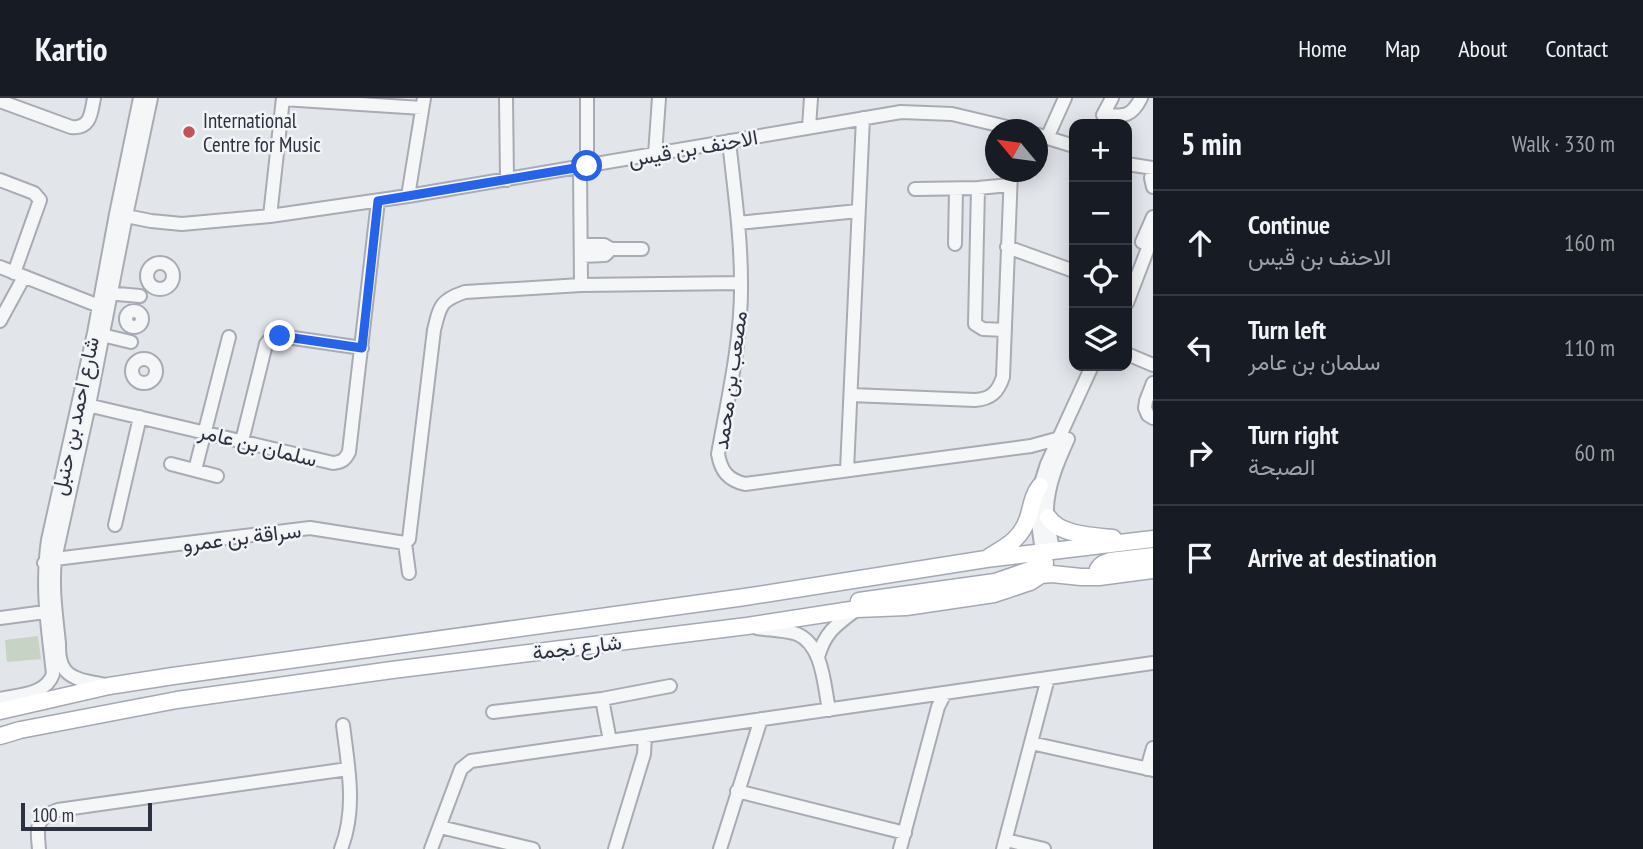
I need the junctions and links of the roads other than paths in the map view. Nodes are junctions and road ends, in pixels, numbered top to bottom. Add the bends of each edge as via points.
1 (94, 98) edge
2 (140, 98) edge
3 (150, 98) edge
4 (283, 98) edge
5 (506, 98) edge
6 (587, 98) edge
7 (659, 98) edge
8 (811, 98) edge
9 (1065, 98) edge
10 (1112, 98) edge
11 (1141, 98) edge
12 (0, 101) edge
13 (423, 103) edge
14 (863, 118) junction
15 (1102, 119) edge
16 (1107, 119) edge
17 (985, 122) edge
18 (1048, 126) edge
19 (809, 127) junction
20 (1048, 138) edge
21 (729, 141) junction
22 (1069, 144) edge
23 (655, 155) junction
24 (1132, 166) edge
25 (583, 167) junction
26 (1152, 176) edge
27 (0, 180) edge
28 (507, 180) junction
29 (1010, 182) edge
30 (1010, 185) junction
31 (978, 188) junction
32 (915, 189) dead end
33 (956, 189) junction
34 (408, 196) junction
35 (378, 201) junction
36 (858, 211) junction
37 (121, 215) junction
38 (270, 216) junction
39 (1153, 217) edge
40 (738, 223) junction
41 (1153, 236) edge
42 (955, 244) dead end
43 (1007, 247) junction
44 (642, 249) dead end
45 (581, 251) junction
46 (1132, 266) edge
47 (0, 267) edge
48 (1069, 269) edge
49 (19, 275) junction
50 (150, 283) dead end
51 (741, 283) junction
52 (581, 285) junction
53 (1132, 290) edge
54 (107, 293) junction
55 (139, 296) junction
56 (99, 306) junction
57 (0, 321) edge
58 (1005, 330) junction
59 (99, 334) junction
60 (229, 337) dead end
61 (131, 342) junction
62 (362, 348) junction
63 (1132, 356) edge
64 (137, 361) dead end
65 (1153, 365) edge
66 (1090, 371) edge
67 (1099, 371) edge
68 (1153, 383) edge
69 (851, 395) junction
70 (84, 404) junction
71 (140, 417) junction
72 (1153, 418) edge
73 (206, 433) junction
74 (1060, 438) junction
75 (242, 441) junction
76 (1031, 446) junction
77 (171, 464) dead end
78 (1048, 464) junction
79 (195, 470) junction
80 (847, 470) junction
81 (217, 476) dead end
82 (1040, 486) junction
83 (1048, 517) junction
84 (115, 526) dead end
85 (1153, 539) edge
86 (1136, 541) junction
87 (405, 542) junction
88 (1153, 556) edge
89 (989, 559) junction
90 (50, 561) junction
91 (1047, 561) junction
92 (1153, 570) edge
93 (409, 573) dead end
94 (1100, 576) junction
95 (917, 594) junction
96 (857, 609) junction
97 (45, 612) junction
98 (0, 618) edge
99 (747, 626) junction
100 (707, 631) junction
101 (818, 657) junction
102 (1153, 663) edge
103 (1048, 678) junction
104 (109, 686) junction
105 (670, 686) dead end
106 (945, 693) junction
107 (0, 699) edge
108 (602, 699) junction
109 (0, 710) edge
110 (830, 710) junction
111 (493, 712) dead end
112 (761, 719) junction
113 (343, 725) dead end
114 (0, 736) edge
115 (645, 736) junction
116 (610, 741) junction
117 (1031, 743) junction
118 (1153, 748) edge
119 (348, 769) junction
120 (1150, 769) edge
121 (737, 791) junction
122 (440, 827) junction
123 (905, 833) junction
124 (1005, 845) edge
125 (39, 849) edge
126 (341, 849) edge
127 (432, 849) edge
128 (533, 849) edge
129 (615, 849) edge
130 (720, 849) edge
131 (900, 849) edge
132 (1044, 849) edge

1 - 12 street via 88,120 78,128
2 - 37 street, شارع احمد بن حنبل
3 - 37 street, شارع احمد بن حنبل
4 - 13 street
4 - 38 street
5 - 28 street
6 - 25 street
7 - 23 street
8 - 19 street
9 - 18 street
10 - 15 street
11 - 16 street via 1124,116
13 - 34 street
14 - 17 street, الاحنف بن قيس via 924,112
14 - 19 street, الاحنف بن قيس
14 - 36 street
19 - 21 street, الاحنف بن قيس
20 - 22 street
21 - 23 street, الاحنف بن قيس
21 - 40 street, مصعب بن محمد
23 - 25 street, الاحنف بن قيس
24 - 26 street
25 - 28 street, الاحنف بن قيس
25 - 45 street
27 - 49 street via 34,193 40,200
28 - 34 street, الاحنف بن قيس
29 - 30 street
30 - 31 street
30 - 43 street
31 - 33 street
31 - 58 street via 975,324
32 - 33 street
33 - 42 street
34 - 35 street, الاحنف بن قيس
35 - 38 street, الاحنف بن قيس
35 - 62 street, سلمان بن عامر
36 - 40 street
36 - 69 street
37 - 38 street, الاحنف بن قيس via 181,223
37 - 54 street, شارع احمد بن حنبل
39 - 46 street
40 - 51 street, مصعب بن محمد
41 - 53 street
43 - 48 street
43 - 58 street
44 - 45 street via 611,248 605,255
45 - 52 street
47 - 49 street
49 - 56 street
49 - 57 street
50 - 55 street
51 - 52 street
51 - 80 street, مصعب بن محمد via 719,454 722,470 745,484
52 - 87 street via 465,292 443,302 434,330 409,539
54 - 55 street
54 - 56 street, شارع احمد بن حنبل
54 - 59 street, شارع احمد بن حنبل
55 - 61 street via 142,321 133,327
56 - 59 street, شارع احمد بن حنبل
58 - 69 street via 1003,377 1000,387 985,400
59 - 61 street
59 - 70 street, شارع احمد بن حنبل
60 - 73 street
61 - 64 street
62 - 75 street via 272,337 266,344
62 - 75 street, سلمان بن عامر via 346,458 333,463
63 - 65 street
66 - 74 street
67 - 83 street via 1055,471
68 - 72 street via 1145,408
69 - 80 street
70 - 71 street, سلمان بن عامر
70 - 90 street, شارع احمد بن حنبل via 48,540
71 - 73 street, سلمان بن عامر
71 - 84 street
73 - 75 street, سلمان بن عامر
73 - 79 street
74 - 76 street, مصعب بن محمد
74 - 78 street
76 - 78 street
76 - 80 street, مصعب بن محمد
77 - 79 street
78 - 82 street
79 - 81 street
82 - 89 main road via 1020,535
82 - 91 street via 1037,509
83 - 86 main road via 1069,531
83 - 91 street
85 - 86 main road, شارع نجمة
86 - 91 main road, شارع نجمة
87 - 90 street, سراقة بن عمرو via 310,528
87 - 93 street
88 - 94 main road via 1110,561 1098,569
89 - 91 main road, شارع نجمة
89 - 95 main road via 999,562 992,576 927,586
89 - 104 main road, شارع نجمة
90 - 97 street, شارع احمد بن حنبل
90 - 104 street, شارع احمد بن حنبل via 62,665 78,679
91 - 94 main road, شارع نجمة via 1082,577
91 - 95 main road via 995,582
91 - 96 main road, شارع نجمة via 1041,575 1030,582 994,594
92 - 94 main road, شارع نجمة
95 - 100 main road via 717,624
96 - 99 main road, شارع نجمة
96 - 101 street via 831,630
97 - 98 street
97 - 107 street, شارع احمد بن حنبل via 51,681 41,690
99 - 100 main road, شارع نجمة
99 - 101 street via 798,635
100 - 114 main road, شارع نجمة via 177,700
101 - 110 street
102 - 103 street
103 - 106 street
103 - 117 street
104 - 109 main road, شارع نجمة
105 - 108 street
106 - 110 street
106 - 123 street
108 - 111 street
108 - 116 street
110 - 112 street
112 - 115 street
112 - 121 street
113 - 119 street
115 - 116 street
115 - 129 street
116 - 122 street via 471,761 461,769
117 - 120 street
117 - 124 street
118 - 120 street
119 - 125 street via 58,810 40,819
119 - 126 street via 350,817
121 - 123 street
121 - 130 street
122 - 127 street
122 - 128 street
123 - 131 street
124 - 132 street

